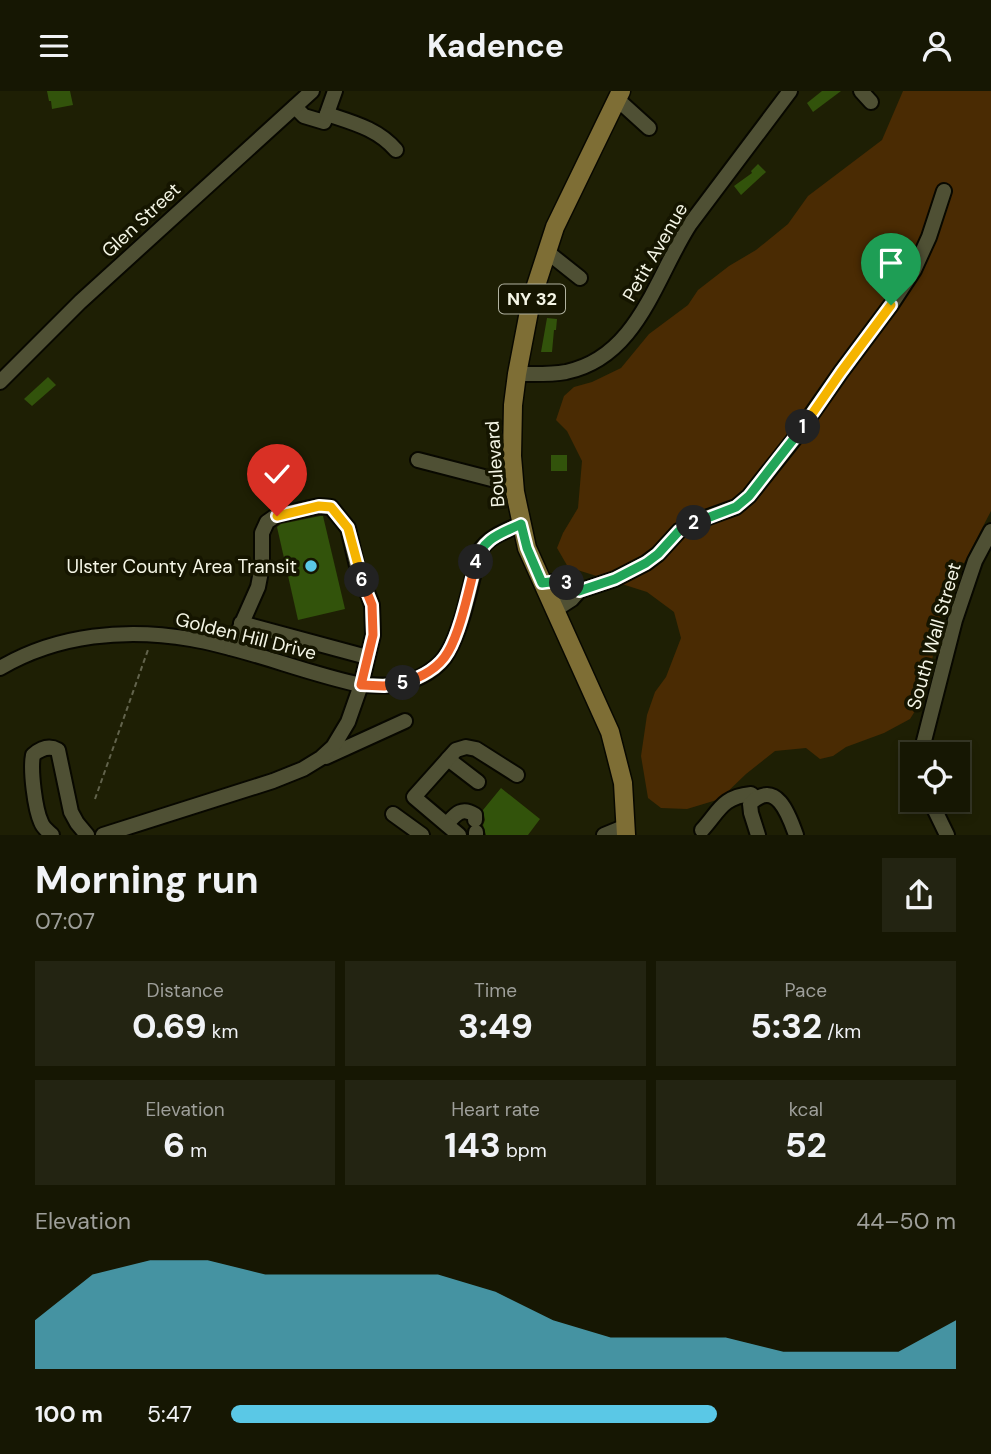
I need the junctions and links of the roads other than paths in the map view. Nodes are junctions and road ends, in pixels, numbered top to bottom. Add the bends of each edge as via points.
1 (312, 91) edge
2 (335, 91) edge
3 (790, 91) edge
4 (619, 95) edge
5 (295, 107) junction
6 (326, 118) junction
7 (649, 128) dead end
8 (396, 151) dead end
9 (944, 191) dead end
10 (546, 251) junction
11 (580, 278) dead end
12 (517, 374) junction
13 (0, 382) edge
14 (418, 460) dead end
15 (515, 485) junction
16 (521, 524) junction
17 (991, 531) edge
18 (542, 583) junction
19 (579, 591) junction
20 (555, 610) junction
21 (241, 623) junction
22 (231, 648) junction
23 (367, 657) junction
24 (0, 668) edge
25 (361, 685) junction
26 (405, 721) dead end
27 (924, 742) edge
28 (321, 758) junction
29 (447, 759) junction
30 (517, 775) dead end
31 (478, 782) dead end
32 (756, 798) junction
33 (936, 812) edge
34 (393, 814) dead end
35 (475, 829) edge
36 (629, 829) edge
37 (453, 831) edge
38 (700, 833) edge
39 (52, 835) edge
40 (87, 835) edge
41 (103, 835) edge
42 (422, 835) edge
43 (604, 835) edge
44 (718, 835) edge
45 (758, 835) edge
46 (796, 835) edge
47 (947, 835) edge

1 - 5 street, Glen Street
2 - 6 street
3 - 12 street, Petit Avenue via 690,224 645,309 619,342 593,363 568,371
4 - 7 street
4 - 10 main road, Boulevard / NY 32
5 - 6 street via 304,116
5 - 13 street, Glen Street via 80,302
6 - 8 street via 373,130
9 - 19 street via 929,237 903,288 749,496 736,507 679,531 646,563
10 - 11 street
10 - 12 main road, Boulevard / NY 32
12 - 15 main road, Boulevard / NY 32 via 512,456
14 - 15 street
15 - 16 main road, Boulevard / NY 32
16 - 18 main road, Boulevard / NY 32
16 - 25 street, Golden Hill Drive via 493,537 479,552 459,625 448,653 435,667 400,684
17 - 27 street, South Wall Street via 975,561 955,620
18 - 19 street via 558,581
18 - 20 main road, Boulevard / NY 32
19 - 20 street
20 - 36 main road, Boulevard / NY 32 via 610,732
21 - 22 street
21 - 23 street
21 - 23 street via 258,587 267,522 296,511 331,507 348,528 372,605 373,635
22 - 24 street, Golden Hill Drive via 132,633 89,636 36,650
22 - 25 street, Golden Hill Drive
23 - 25 street
25 - 28 street via 348,722
26 - 28 street
28 - 41 street via 273,781
29 - 30 street via 456,750 476,749
29 - 31 street
29 - 37 street via 414,797
32 - 38 street via 751,794 732,797
32 - 45 street via 750,804
32 - 46 street via 774,797 781,802
33 - 47 street
34 - 42 street
35 - 37 street via 475,815 460,812 452,817
36 - 43 street
38 - 44 street via 712,830
39 - 40 street via 42,826 38,813 31,765 33,755 45,748 58,750 71,813

